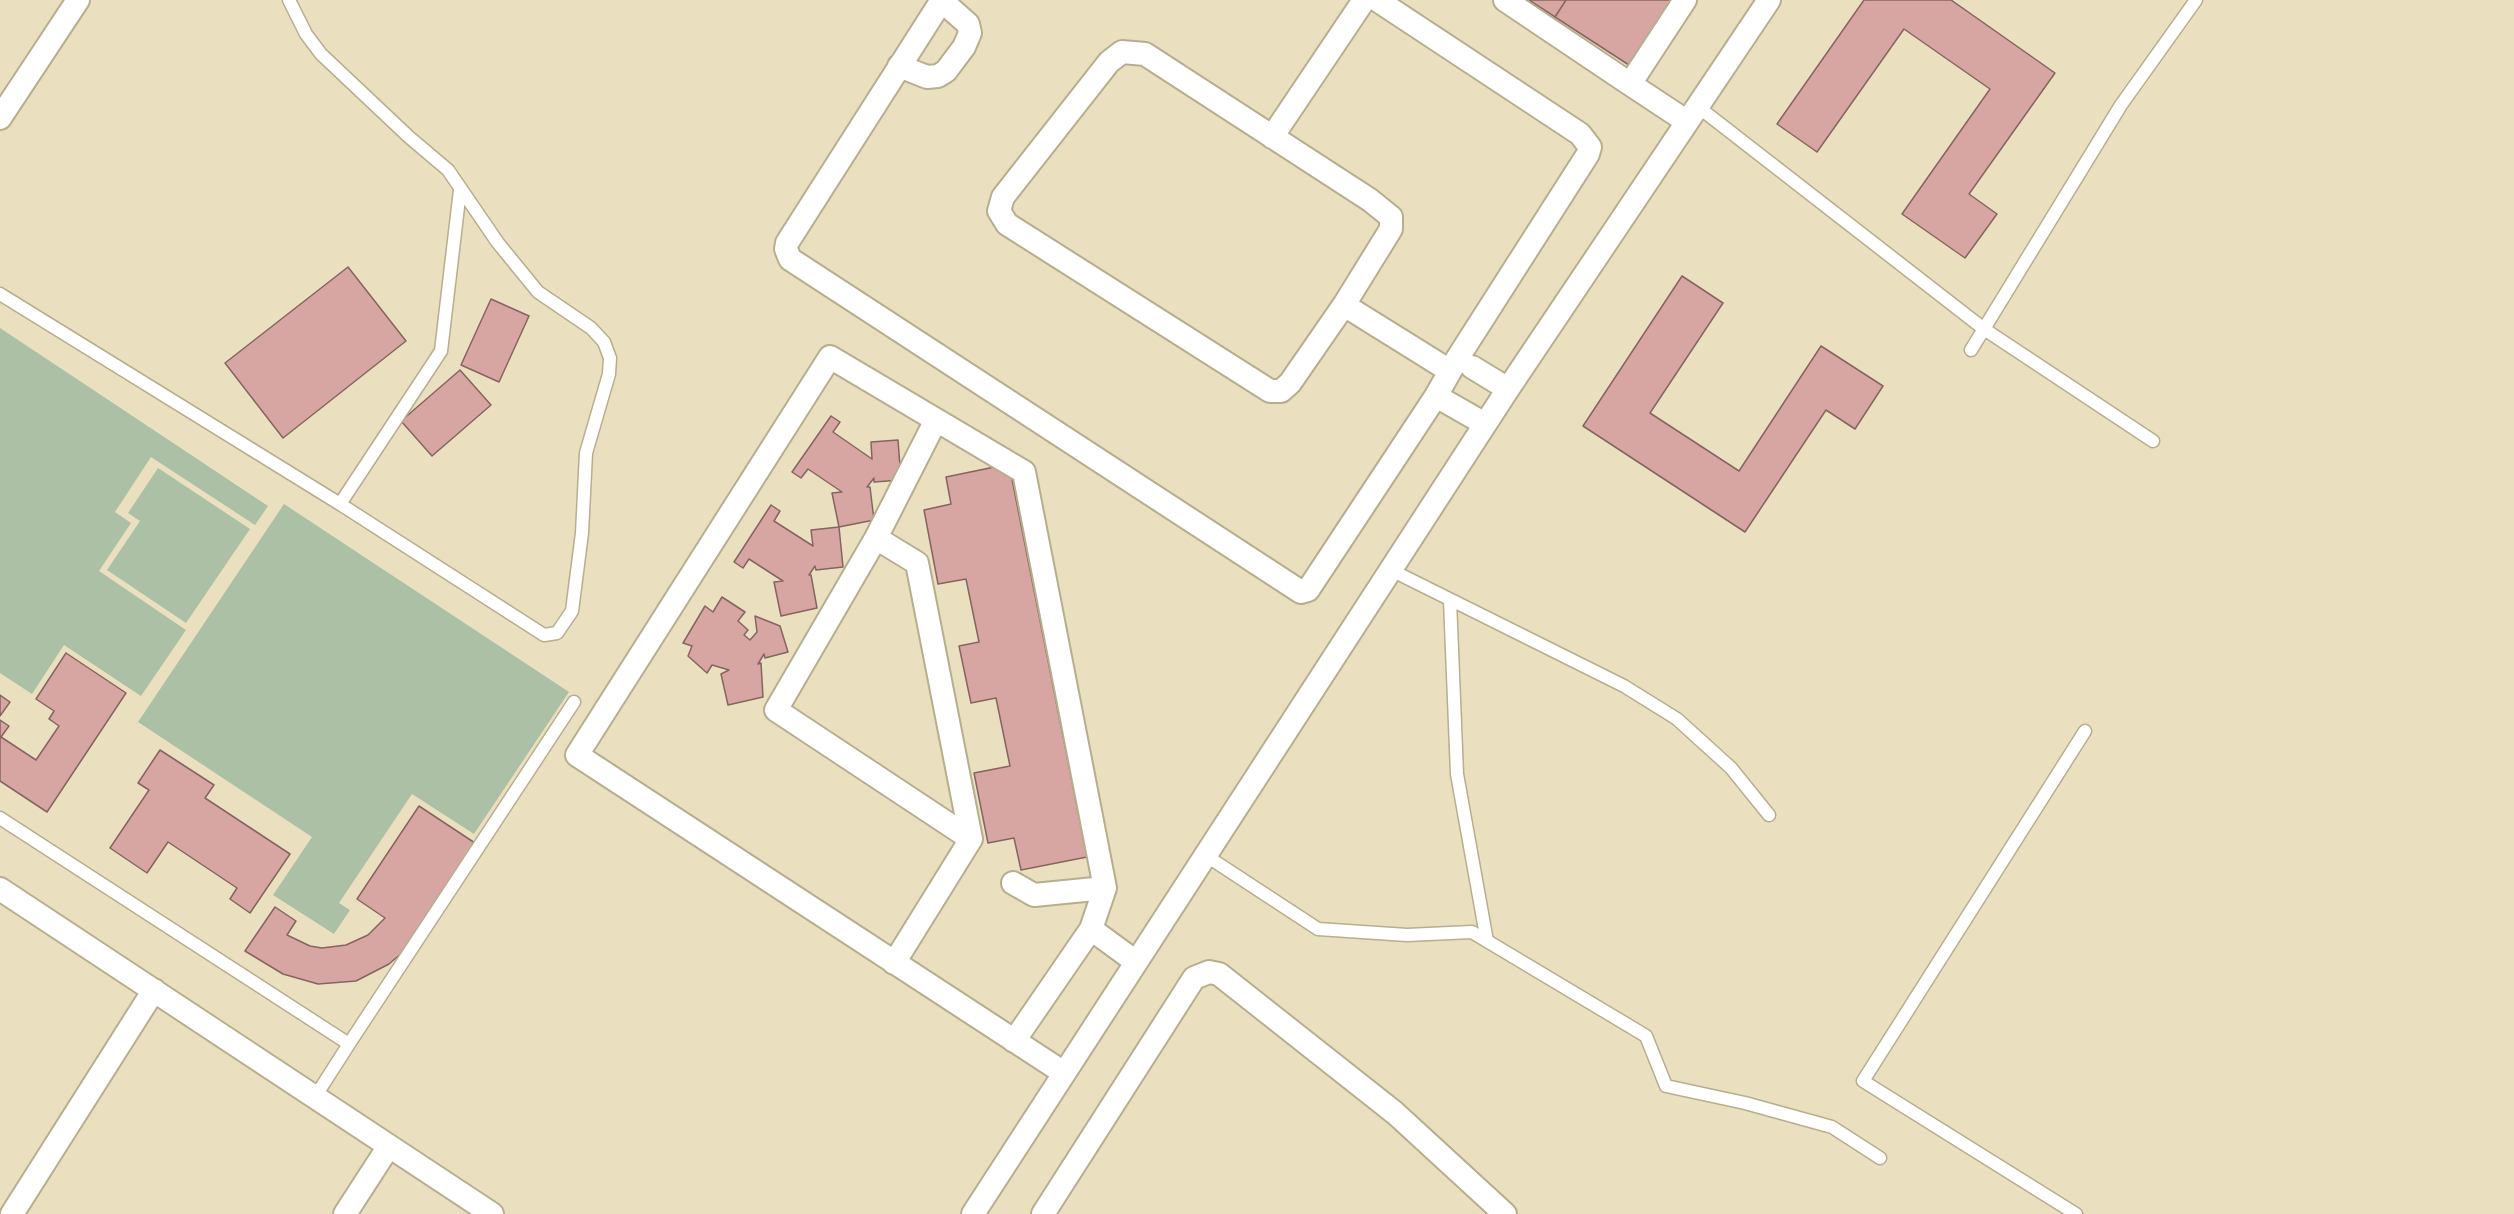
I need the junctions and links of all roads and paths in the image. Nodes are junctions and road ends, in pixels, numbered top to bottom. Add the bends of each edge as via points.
1 (78, 0) edge
2 (289, 0) edge
3 (942, 0) edge
4 (1364, 0) edge
5 (1377, 0) edge
6 (1505, 0) edge
7 (1685, 0) edge
8 (1769, 0) edge
9 (2196, 0) edge
10 (899, 66) junction
11 (1630, 84) junction
12 (1692, 114) junction
13 (0, 118) edge
14 (1272, 137) junction
15 (460, 190) junction
16 (0, 294) edge
17 (1344, 305) junction
18 (1984, 329) junction
19 (1971, 350) dead end
20 (1460, 366) junction
21 (1508, 389) junction
22 (1436, 396) junction
23 (936, 420) junction
24 (1485, 424) junction
25 (2153, 441) dead end
26 (340, 504) junction
27 (876, 538) junction
28 (1390, 570) junction
29 (1450, 600) junction
30 (574, 702) dead end
31 (2085, 731) dead end
32 (1769, 816) dead end
33 (0, 818) edge
34 (971, 839) junction
35 (1205, 855) junction
36 (1013, 883) dead end
37 (1105, 888) junction
38 (0, 889) edge
39 (1091, 929) junction
40 (1487, 941) junction
41 (1137, 962) junction
42 (894, 963) junction
43 (154, 990) junction
44 (1014, 1041) junction
45 (349, 1044) junction
46 (1064, 1074) junction
47 (315, 1097) junction
48 (389, 1146) junction
49 (1880, 1158) dead end
50 (2068, 1212) edge
51 (12, 1214) edge
52 (345, 1214) edge
53 (492, 1214) edge
54 (973, 1214) edge
55 (1043, 1214) edge
56 (1505, 1214) edge

1 - 13 street
2 - 15 lane via 321,54 438,160
3 - 10 street
3 - 10 street via 968,24 970,33 964,47 938,76 927,77
4 - 14 street
5 - 20 street via 1580,134 1590,147
6 - 11 street
7 - 11 street
8 - 12 street
9 - 18 lane via 2121,105
10 - 22 street via 787,243 790,259 1298,592 1308,590
11 - 12 street
12 - 18 lane
12 - 21 street
14 - 17 street via 1391,217 1391,229
14 - 17 street via 1145,54 1122,52 1109,62 1003,197 999,210 1007,224 1270,391 1281,391 1290,383
15 - 26 lane via 441,351
15 - 26 lane via 538,292 591,328 604,342 610,358 586,453 582,533 572,611 556,633 544,634
16 - 26 lane
17 - 20 street
18 - 19 lane
18 - 25 lane
20 - 21 street
20 - 22 street
21 - 24 street
22 - 24 street
23 - 27 street
23 - 37 street via 1024,472
23 - 42 street via 830,357 576,755
24 - 28 street
27 - 34 street via 917,563
27 - 34 street via 776,710
28 - 29 lane
28 - 35 street
29 - 32 lane via 1624,686 1677,719 1715,752
29 - 40 lane via 1458,774
30 - 45 lane
31 - 50 lane via 1863,1081
33 - 45 lane
34 - 42 street
35 - 40 lane via 1318,929 1407,935 1473,932
35 - 41 street
36 - 37 street via 1034,896
37 - 39 street
38 - 43 street
39 - 41 street
39 - 44 street
40 - 49 lane via 1646,1036 1666,1086 1832,1127
41 - 46 street
42 - 44 street
43 - 47 street
43 - 51 street
44 - 46 street
45 - 47 lane
46 - 54 street
47 - 48 street
48 - 52 street
48 - 53 street
55 - 56 street via 1194,978 1209,972 1219,974 1395,1113

